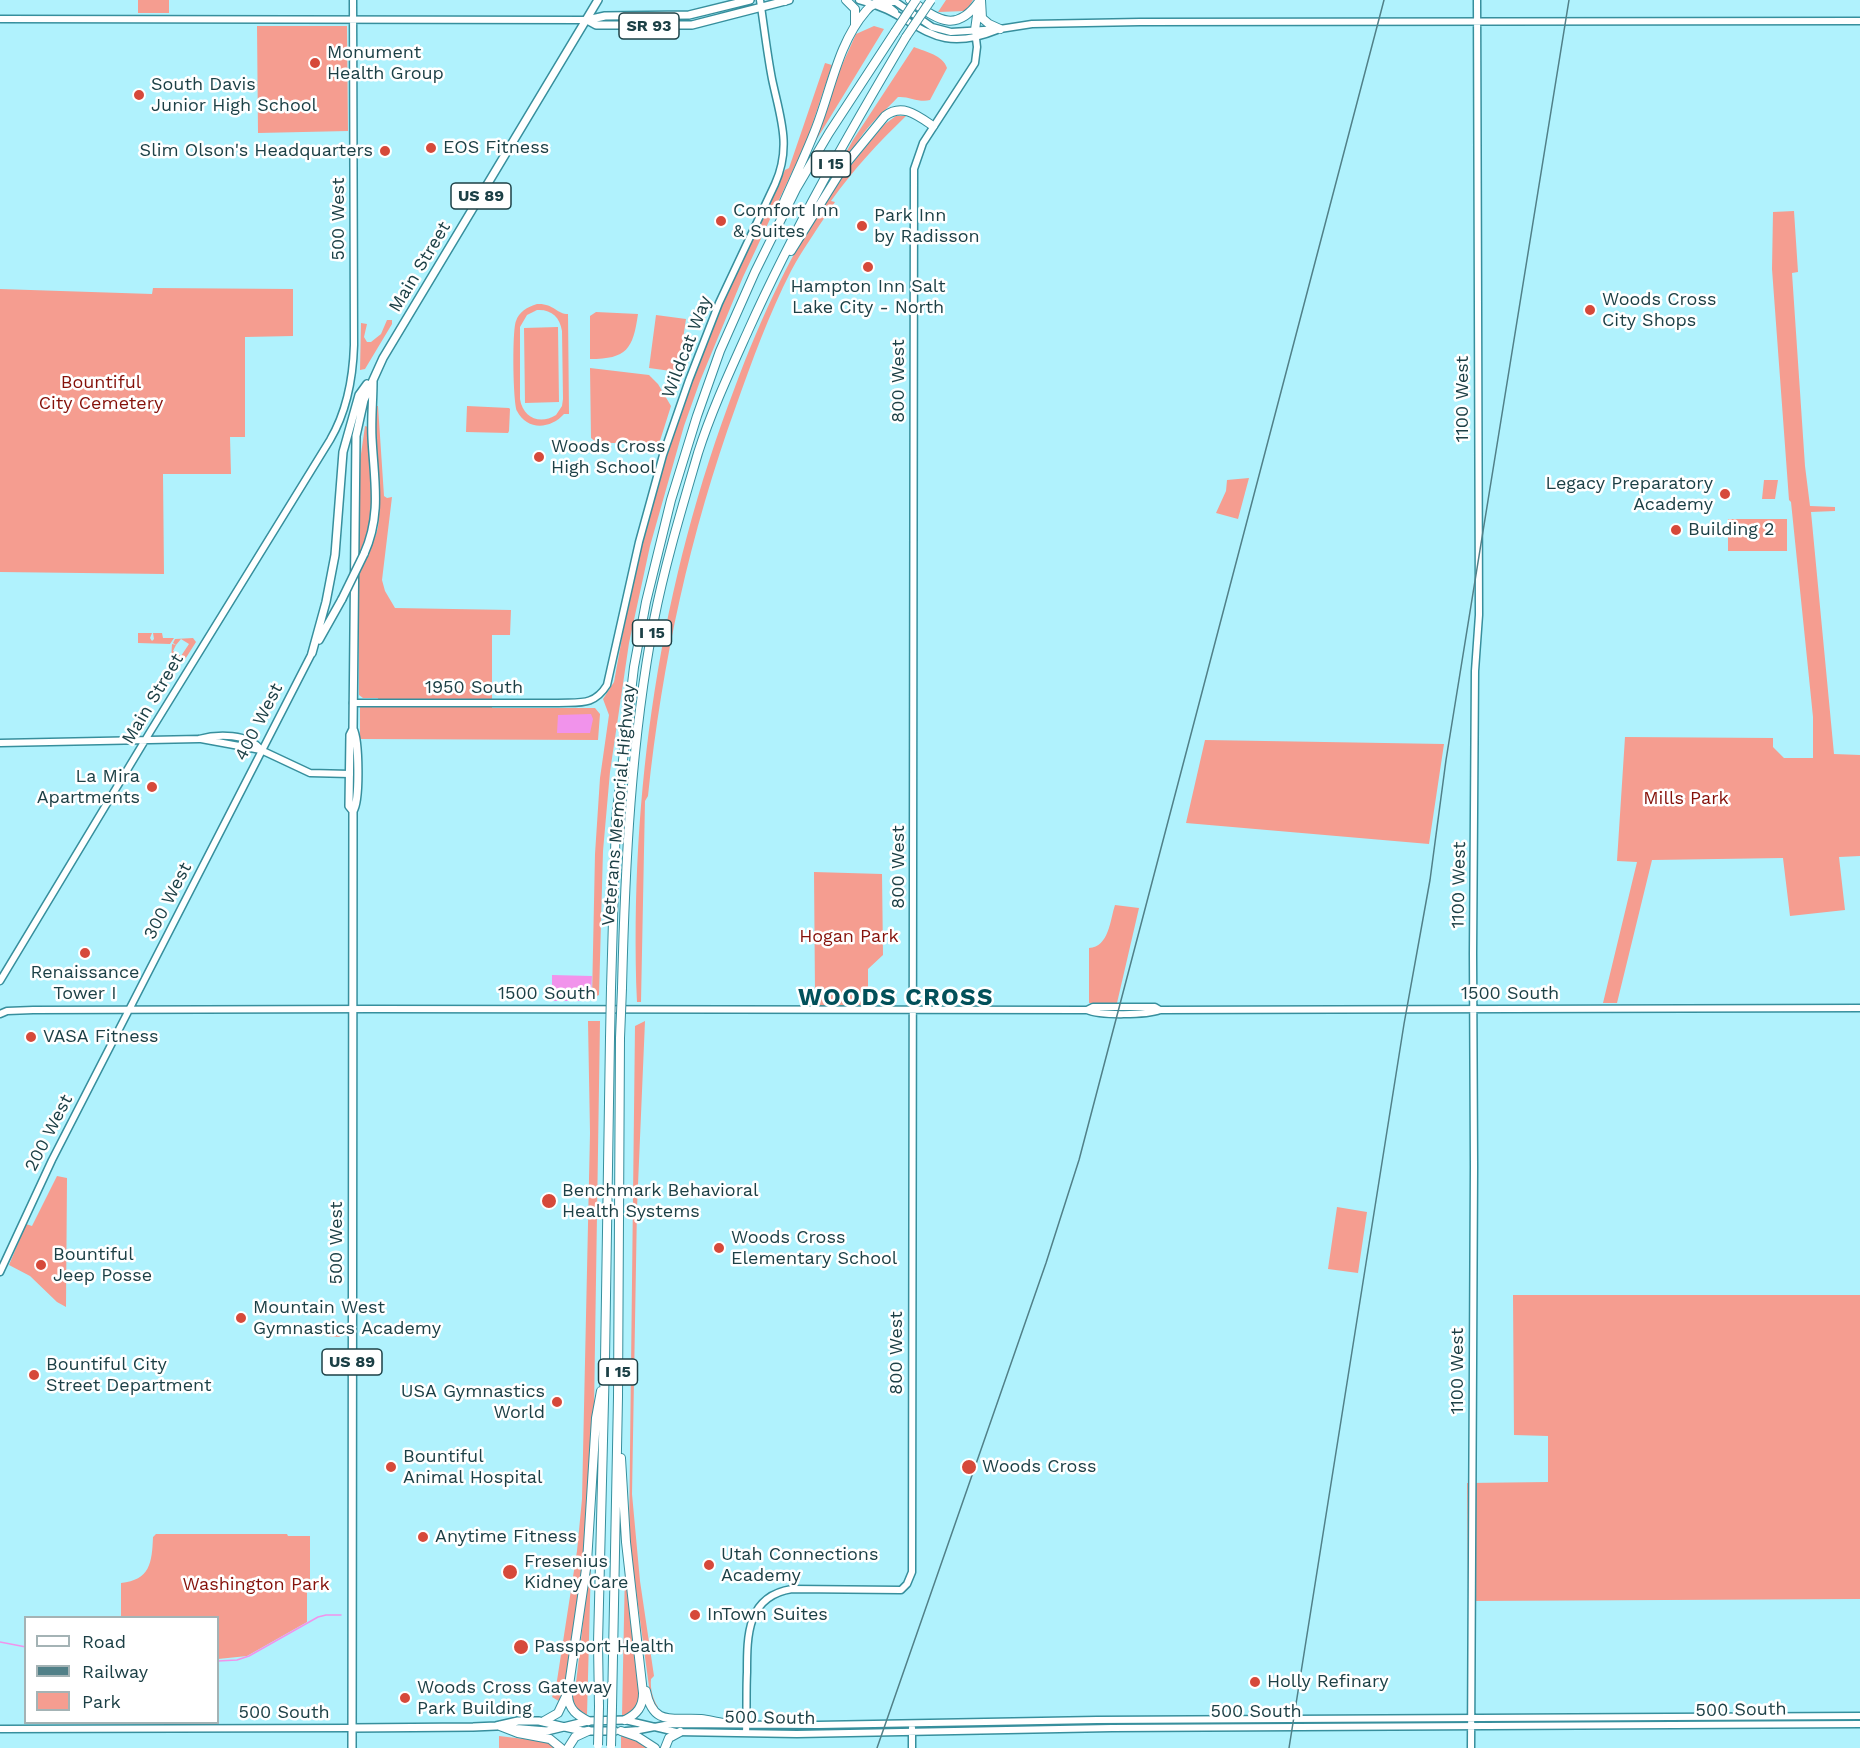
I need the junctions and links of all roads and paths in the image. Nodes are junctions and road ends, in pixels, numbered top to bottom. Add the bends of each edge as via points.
1 (353, 0) edge
2 (598, 0) edge
3 (750, 0) edge
4 (786, 0) edge
5 (846, 0) edge
6 (859, 0) edge
7 (884, 0) edge
8 (894, 0) edge
9 (910, 0) edge
10 (916, 0) edge
11 (931, 0) edge
12 (981, 0) edge
13 (1477, 0) edge
14 (761, 4) edge
15 (874, 4) junction
16 (894, 12) junction
17 (0, 19) edge
18 (353, 20) junction
19 (587, 20) junction
20 (1860, 21) edge
21 (1477, 22) junction
22 (855, 27) junction
23 (1000, 29) junction
24 (975, 34) junction
25 (933, 126) junction
26 (755, 272) junction
27 (764, 296) junction
28 (374, 376) junction
29 (333, 434) joint
30 (312, 652) junction
31 (596, 699) joint
32 (353, 703) junction
33 (353, 729) junction
34 (146, 740) junction
35 (0, 743) edge
36 (261, 750) junction
37 (350, 774) junction
38 (233, 806) joint
39 (353, 811) junction
40 (0, 981) edge
41 (1860, 1008) edge
42 (0, 1009) edge
43 (353, 1009) junction
44 (1473, 1009) junction
45 (128, 1010) junction
46 (7, 1011) junction
47 (913, 1011) junction
48 (0, 1014) edge
49 (0, 1269) edge
50 (605, 1360) junction
51 (618, 1397) junction
52 (640, 1666) junction
53 (568, 1692) junction
54 (1860, 1716) edge
55 (1471, 1719) junction
56 (625, 1720) junction
57 (544, 1721) junction
58 (588, 1721) junction
59 (912, 1723) junction
60 (724, 1724) junction
61 (746, 1724) junction
62 (1860, 1724) edge
63 (879, 1725) junction
64 (498, 1726) junction
65 (567, 1727) junction
66 (652, 1727) junction
67 (1471, 1727) junction
68 (352, 1728) junction
69 (0, 1729) edge
70 (588, 1731) junction
71 (621, 1731) junction
72 (912, 1731) junction
73 (681, 1732) junction
74 (746, 1732) junction
75 (861, 1733) junction
76 (598, 1746) edge
77 (611, 1747) edge
78 (352, 1748) edge
79 (561, 1748) edge
80 (568, 1748) edge
81 (655, 1748) edge
82 (665, 1748) edge
83 (912, 1748) edge
84 (1471, 1748) edge

1 - 18 street, 500 West
2 - 19 main road, US 89
3 - 19 main road, SR 93 via 689,15 603,16
4 - 14 main road, SR 93
5 - 22 highway via 855,9
6 - 15 street
7 - 8 highway
7 - 15 highway
7 - 16 highway
8 - 24 street via 936,29
9 - 12 highway via 947,21 966,16
10 - 26 highway, Veterans Memorial Highway / I 15, bridge via 801,180
11 - 27 highway, Veterans Memorial Highway / I 15, bridge via 842,143
12 - 23 highway via 982,18
12 - 24 highway
13 - 21 street
14 - 19 main road, SR 93 via 684,26 596,26
14 - 31 street, Wildcat Way via 784,130 782,166 719,303 676,417 639,542 609,681
15 - 16 street
15 - 22 highway
16 - 24 street via 936,37 953,40
17 - 18 street
18 - 19 street
18 - 29 street, 500 West via 354,357 349,391
19 - 28 main road, Main Street / US 89
20 - 21 street
21 - 23 street via 1049,24
21 - 44 street, 1100 West via 1479,615 1475,671
22 - 26 highway
23 - 24 street
24 - 25 street, 800 West via 975,63
25 - 27 highway via 901,109 885,116 844,166
25 - 47 street, 800 West via 914,169
26 - 50 highway, Veterans Memorial Highway / I 15, bridge via 697,416 646,602 634,667 616,819
27 - 51 highway, Veterans Memorial Highway / I 15, bridge via 699,451 655,618 644,686 625,870
28 - 30 main road via 359,395 343,452 335,555
28 - 30 main road, bridge via 374,529
28 - 32 main road, 500 West / US 89 via 354,448
29 - 34 street, Main Street
30 - 36 street, 400 West
31 - 32 street, 1950 South via 558,703
32 - 33 main road, 500 West / US 89
33 - 37 main road, 500 West / US 89
33 - 39 main road, 500 West / US 89 via 357,806
34 - 35 street
34 - 36 street via 199,739 211,735 238,738 257,744
34 - 40 street, Main Street
36 - 37 street via 310,773
36 - 38 street, 400 West
37 - 39 main road, 500 West / US 89 via 349,806
38 - 45 street, 300 West
39 - 43 main road, 500 West / US 89
41 - 44 street, 1500 South
42 - 46 street, 1500 South
43 - 45 street, 1500 South
43 - 47 street, 1500 South
43 - 68 main road, 500 West / US 89
44 - 47 street, 1500 South
44 - 55 street, 1100 West
45 - 46 street, 1500 South
45 - 49 street, 200 West
46 - 48 street, 1500 South
47 - 61 street, 800 West via 910,1577 901,1590 792,1589 768,1599 749,1627
50 - 53 highway via 587,1562
50 - 76 highway, Veterans Memorial Highway / I 15, bridge
51 - 52 highway via 626,1542
51 - 77 highway, Veterans Memorial Highway / I 15, bridge
52 - 56 highway via 642,1704
52 - 60 highway via 650,1704 657,1714 669,1719
53 - 57 highway via 560,1711
53 - 58 highway via 571,1708
54 - 55 street, 500 South
55 - 59 street, 500 South
55 - 67 street, 1100 West
56 - 58 main road, 500 South
56 - 66 street, 500 South
57 - 64 main road, 500 South
57 - 65 main road, 500 South
58 - 65 main road, 500 South
59 - 63 street, 500 South
59 - 72 street
60 - 61 street, 500 South
60 - 66 street, 500 South
61 - 63 street, 500 South
61 - 74 street
62 - 67 street, 500 South
63 - 75 street
64 - 65 main road, 500 South via 543,1731
64 - 68 main road, 500 South
64 - 79 highway via 550,1739
65 - 70 main road, 500 South
66 - 71 street, 500 South
66 - 73 street, 500 South
67 - 72 street, 500 South
67 - 84 street, 1100 West
68 - 69 street, 500 South
68 - 78 main road, 500 West / US 89
70 - 71 main road, 500 South
70 - 80 highway via 575,1737
71 - 81 highway
72 - 75 street, 500 South
72 - 83 street
73 - 74 street, 500 South
73 - 82 highway via 669,1738
74 - 75 street, 500 South

